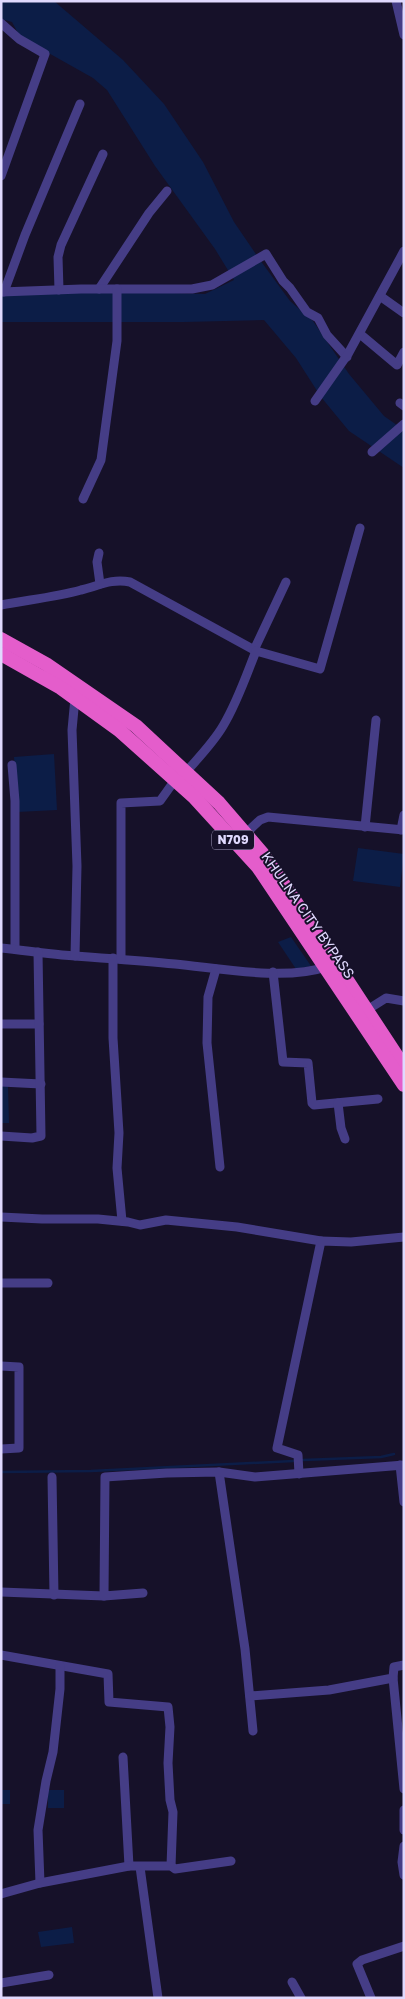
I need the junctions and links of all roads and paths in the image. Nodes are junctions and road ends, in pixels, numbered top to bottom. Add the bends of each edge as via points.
1 (396, 1) edge
2 (1, 23) edge
3 (404, 35) edge
4 (80, 104) dead end
5 (103, 154) dead end
6 (1, 176) edge
7 (167, 191) dead end
8 (404, 251) edge
9 (99, 289) junction
10 (59, 290) junction
11 (118, 290) junction
12 (3, 292) edge
13 (380, 296) junction
14 (404, 313) edge
15 (360, 334) junction
16 (404, 352) edge
17 (346, 359) junction
18 (316, 399) dead end
19 (403, 424) edge
20 (374, 451) dead end
21 (83, 499) dead end
22 (360, 528) dead end
23 (99, 553) dead end
24 (286, 582) dead end
25 (100, 584) junction
26 (1, 605) edge
27 (1, 639) edge
28 (255, 650) junction
29 (1, 654) edge
30 (75, 698) junction
31 (376, 720) dead end
32 (12, 765) dead end
33 (181, 776) junction
34 (404, 815) edge
35 (365, 827) junction
36 (402, 830) edge
37 (245, 834) junction
38 (1, 948) edge
39 (14, 949) junction
40 (38, 952) junction
41 (75, 956) junction
42 (117, 959) junction
43 (326, 967) junction
44 (216, 969) junction
45 (273, 972) junction
46 (404, 1001) edge
47 (366, 1010) junction
48 (1, 1024) edge
49 (39, 1024) junction
50 (404, 1068) edge
51 (1, 1082) edge
52 (41, 1084) junction
53 (404, 1085) edge
54 (378, 1099) dead end
55 (338, 1103) junction
56 (1, 1136) edge
57 (345, 1138) dead end
58 (220, 1167) dead end
59 (1, 1217) edge
60 (122, 1221) junction
61 (404, 1238) edge
62 (321, 1241) junction
63 (1, 1283) edge
64 (48, 1283) dead end
65 (1, 1366) edge
66 (1, 1449) edge
67 (402, 1465) edge
68 (220, 1472) junction
69 (299, 1474) junction
70 (52, 1477) dead end
71 (404, 1502) edge
72 (1, 1592) edge
73 (143, 1593) dead end
74 (54, 1596) junction
75 (104, 1596) junction
76 (1, 1655) edge
77 (404, 1665) edge
78 (60, 1666) junction
79 (393, 1678) junction
80 (250, 1696) junction
81 (253, 1731) dead end
82 (123, 1756) dead end
83 (404, 1789) edge
84 (404, 1810) edge
85 (404, 1830) edge
86 (404, 1846) edge
87 (231, 1861) dead end
88 (129, 1866) junction
89 (171, 1866) junction
90 (140, 1867) junction
91 (404, 1875) edge
92 (40, 1883) junction
93 (1, 1894) edge
94 (404, 1946) edge
95 (49, 1975) dead end
96 (292, 1982) dead end
97 (1, 1983) edge
98 (158, 1998) edge
99 (301, 1998) edge
100 (371, 1998) edge

1 - 3 street
2 - 6 street via 19,39 46,54
4 - 12 street
5 - 10 street via 61,245
7 - 9 street
8 - 13 street
9 - 10 street
9 - 11 street
10 - 12 street
11 - 17 street via 192,290 212,285 266,254 283,281 307,312 318,318
11 - 21 street via 115,366 101,460
13 - 14 street
13 - 15 street
15 - 16 street via 397,365
15 - 17 street
17 - 18 street
19 - 20 street
22 - 28 street via 320,669
23 - 25 street
24 - 28 street
25 - 26 street via 80,591
25 - 28 street via 130,582
27 - 33 highway, KHULNA CITY BYPASS / N709 via 46,664 136,726
28 - 33 street via 240,694 223,726 209,747
29 - 30 highway, KHULNA CITY BYPASS / N709
30 - 33 highway, KHULNA CITY BYPASS / N709
30 - 41 street via 72,730 77,866
31 - 35 street
32 - 39 street
33 - 37 highway, KHULNA CITY BYPASS / N709 via 219,803
33 - 42 street via 160,801 121,803
33 - 43 highway, KHULNA CITY BYPASS / N709 via 194,796 258,867
34 - 36 street
35 - 36 street
35 - 37 street via 268,817
37 - 47 highway, KHULNA CITY BYPASS / N709 via 262,853
38 - 39 street
39 - 40 street
40 - 41 street
40 - 49 street
41 - 42 street
42 - 44 street
42 - 60 street via 113,1029 119,1133 117,1168
43 - 45 street via 315,971
43 - 53 highway, KHULNA CITY BYPASS / N709
44 - 45 street
44 - 58 street via 208,997 207,1043
45 - 55 street via 283,1062 308,1063 314,1105
46 - 47 street via 386,998
47 - 50 highway, KHULNA CITY BYPASS / N709
48 - 49 street
49 - 52 street
51 - 52 street
52 - 56 street via 41,1136
54 - 55 street
55 - 57 street
59 - 60 street
60 - 62 street via 140,1225 166,1220 228,1226
61 - 62 street
62 - 69 street via 277,1448 298,1455
63 - 64 street
65 - 66 street via 19,1367 20,1448
67 - 69 street
67 - 71 street
68 - 69 street via 255,1477
68 - 75 street via 105,1477
68 - 80 street
70 - 74 street
72 - 74 street
73 - 75 street
74 - 75 street
76 - 78 street
77 - 79 street via 394,1667
78 - 89 street via 108,1674 109,1702 168,1708 168,1763 173,1812
78 - 92 street via 53,1752 38,1830
79 - 80 street via 329,1690
79 - 83 street
80 - 81 street
82 - 88 street
84 - 85 street
86 - 91 street
87 - 89 street via 174,1869
88 - 90 street
88 - 92 street
89 - 90 street
90 - 98 street
92 - 93 street
94 - 100 street via 357,1964
95 - 97 street
96 - 99 street

